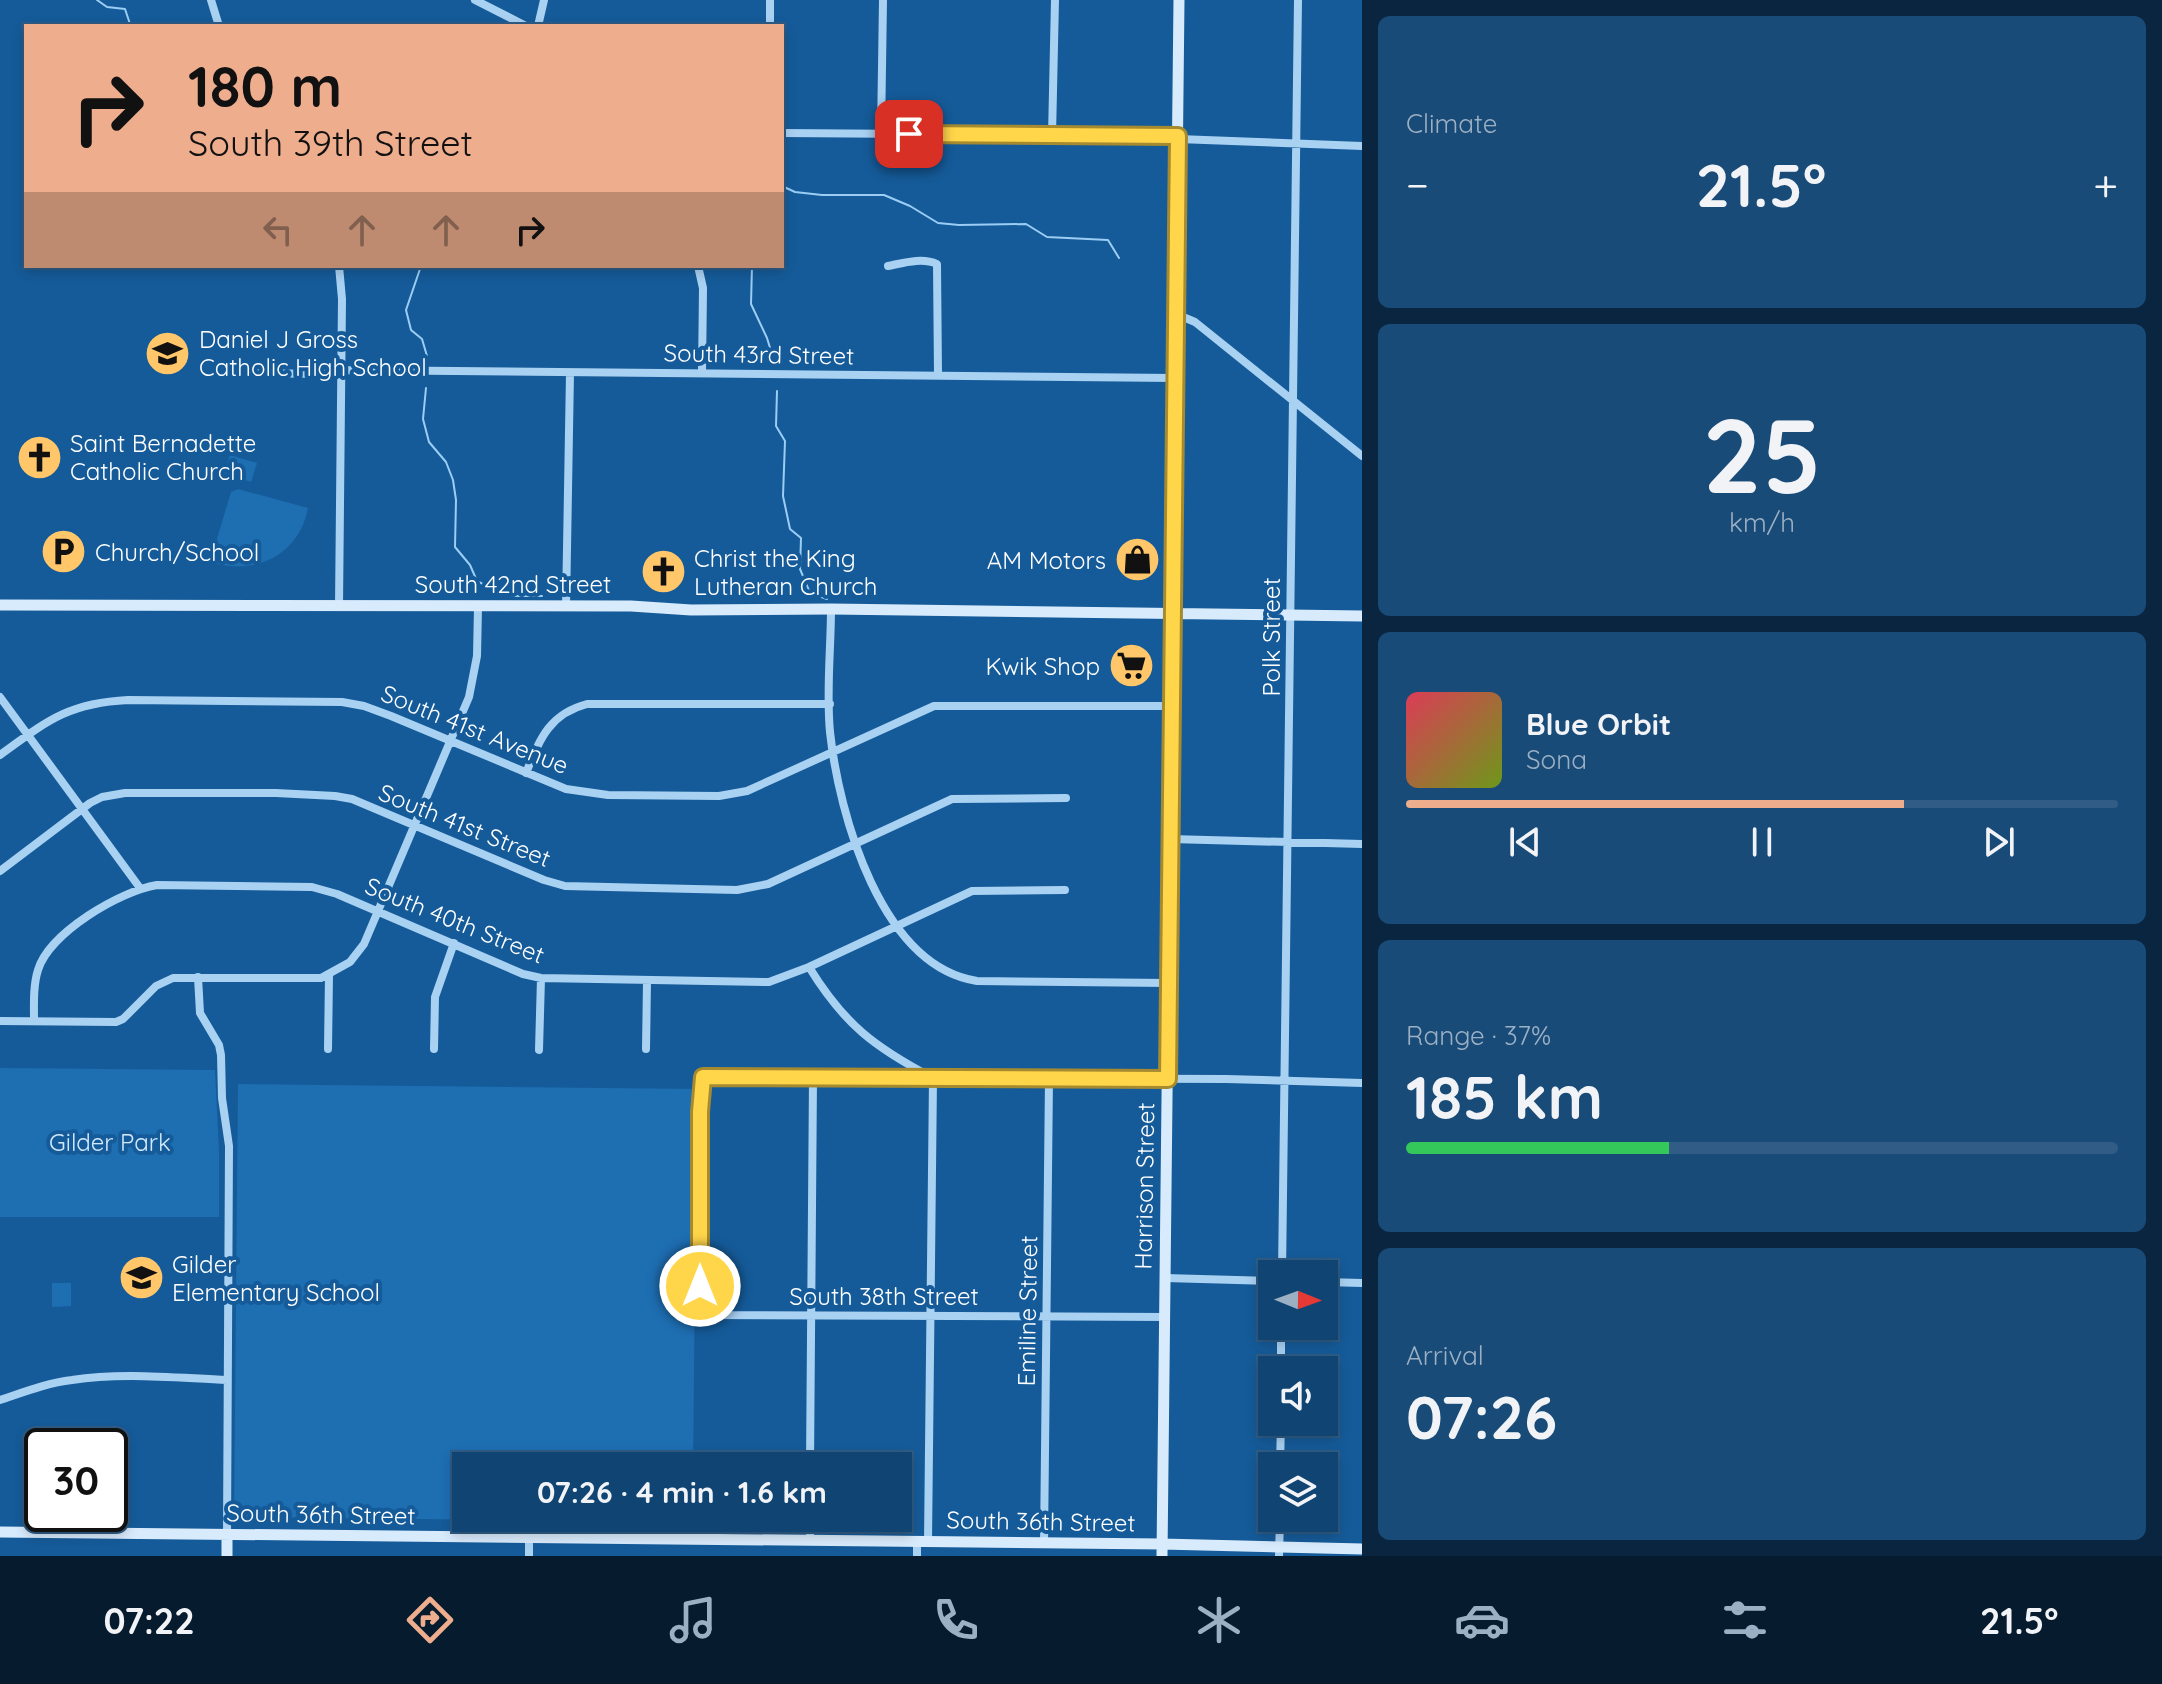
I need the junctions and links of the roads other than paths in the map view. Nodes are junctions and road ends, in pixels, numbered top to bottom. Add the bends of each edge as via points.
1 (211, 0) edge
2 (475, 0) edge
3 (544, 0) edge
4 (770, 0) edge
5 (883, 0) edge
6 (1055, 0) edge
7 (1179, 0) edge
8 (1298, 0) edge
9 (218, 24) edge
10 (522, 24) edge
11 (538, 24) edge
12 (770, 24) edge
13 (784, 133) edge
14 (881, 134) junction
15 (1052, 136) junction
16 (1178, 138) junction
17 (1296, 144) junction
18 (1362, 146) edge
19 (888, 266) dead end
20 (339, 268) edge
21 (698, 268) edge
22 (1176, 314) junction
23 (342, 372) junction
24 (237, 373) dead end
25 (570, 373) junction
26 (702, 373) junction
27 (938, 375) junction
28 (1175, 378) junction
29 (1293, 401) junction
30 (1362, 456) edge
31 (0, 605) edge
32 (339, 607) junction
33 (478, 607) junction
34 (566, 607) junction
35 (831, 609) junction
36 (1173, 613) junction
37 (1292, 614) junction
38 (1362, 616) edge
39 (0, 697) edge
40 (830, 704) junction
41 (1172, 706) junction
42 (28, 735) junction
43 (450, 740) junction
44 (833, 750) junction
45 (0, 755) edge
46 (526, 773) junction
47 (1066, 798) dead end
48 (82, 809) junction
49 (414, 826) junction
50 (1170, 839) junction
51 (855, 842) junction
52 (1289, 842) junction
53 (1362, 844) edge
54 (0, 871) edge
55 (140, 888) junction
56 (1065, 890) dead end
57 (378, 910) junction
58 (897, 927) junction
59 (454, 943) junction
60 (809, 967) junction
61 (329, 975) junction
62 (198, 977) junction
63 (541, 978) junction
64 (647, 982) junction
65 (1169, 983) junction
66 (0, 1021) edge
67 (34, 1021) junction
68 (328, 1049) dead end
69 (434, 1049) dead end
70 (646, 1049) dead end
71 (539, 1050) dead end
72 (813, 1077) junction
73 (933, 1078) junction
74 (1049, 1079) junction
75 (1168, 1079) junction
76 (1285, 1081) junction
77 (1362, 1083) edge
78 (1282, 1260) edge
79 (1165, 1278) junction
80 (1258, 1281) edge
81 (1338, 1282) edge
82 (1362, 1283) edge
83 (811, 1316) junction
84 (930, 1316) junction
85 (1047, 1316) junction
86 (1165, 1317) junction
87 (227, 1380) junction
88 (0, 1400) edge
89 (810, 1452) edge
90 (0, 1532) edge
91 (810, 1532) edge
92 (227, 1535) junction
93 (529, 1538) junction
94 (810, 1541) junction
95 (922, 1542) junction
96 (1044, 1544) junction
97 (1362, 1549) edge
98 (1162, 1550) edge
99 (1280, 1551) edge
100 (227, 1556) edge
101 (529, 1556) edge
102 (917, 1556) edge

1 - 9 street
2 - 10 street
3 - 11 street
4 - 12 street
5 - 14 street
6 - 15 street
7 - 16 main road, Harrison Street
8 - 17 street, Polk Street
13 - 14 street
14 - 15 street
15 - 16 street
16 - 17 street
16 - 22 main road, Harrison Street
17 - 18 street
17 - 29 street, Polk Street
19 - 27 street via 937,264
20 - 23 street
21 - 26 street
22 - 28 main road, Harrison Street
22 - 29 street via 1195,322
23 - 24 street, South 43rd Street
23 - 25 street, South 43rd Street
23 - 32 street
25 - 26 street, South 43rd Street
25 - 34 street
26 - 27 street, South 43rd Street
27 - 28 street, South 43rd Street
28 - 36 main road, Harrison Street
29 - 30 street
29 - 37 street, Polk Street
31 - 32 main road, South 42nd Street
32 - 33 main road, South 42nd Street
33 - 34 main road, South 42nd Street
33 - 43 street via 475,674
34 - 35 main road, South 42nd Street
35 - 36 main road, South 42nd Street
35 - 40 street
36 - 37 main road, South 42nd Street
36 - 41 main road, Harrison Street
37 - 38 main road, South 42nd Street
37 - 52 street, Polk Street
39 - 42 street
40 - 44 street
40 - 46 street via 587,704 549,725
41 - 44 street, South 41st Avenue via 934,706
41 - 50 main road, Harrison Street
42 - 43 street, South 41st Avenue via 69,710 98,702 330,702 364,706
42 - 45 street, South 41st Avenue
42 - 48 street
43 - 46 street, South 41st Avenue
43 - 49 street
44 - 46 street, South 41st Avenue via 747,791 719,796 587,793
44 - 51 street
47 - 51 street, South 41st Street via 952,799
48 - 49 street, South 41st Street via 102,797 125,793 335,796
48 - 54 street, South 41st Street
48 - 55 street
49 - 51 street, South 41st Street via 544,880 596,888 756,887
49 - 57 street
50 - 52 street
50 - 65 main road, Harrison Street
51 - 58 street via 870,882
52 - 53 street
52 - 76 street, Polk Street
55 - 57 street, South 40th Street via 312,887
55 - 67 street, South 40th Street via 73,928 45,954 38,971
56 - 58 street, South 40th Street via 972,891
57 - 59 street, South 40th Street
57 - 61 street via 357,956
58 - 60 street, South 40th Street
58 - 65 street via 925,959 965,979
59 - 63 street, South 40th Street
59 - 69 street via 435,997
60 - 64 street, South 40th Street via 769,982
60 - 73 street via 840,1012 869,1040
61 - 62 street
61 - 68 street
62 - 67 street via 173,978 156,986 116,1022
62 - 87 street via 200,1013 221,1055 229,1146
63 - 64 street, South 40th Street
63 - 71 street
64 - 70 street
65 - 75 main road, Harrison Street
66 - 67 street
72 - 73 street
72 - 83 street
72 - 83 street, South 38th Street via 703,1077 700,1112 700,1315
73 - 74 street
73 - 84 street
74 - 75 street
74 - 85 street, Emiline Street
75 - 76 street
75 - 79 main road, Harrison Street
76 - 77 street
76 - 78 street, Polk Street
79 - 80 street
79 - 86 main road, Harrison Street
81 - 82 street
83 - 84 street, South 38th Street
83 - 89 street
84 - 85 street, South 38th Street
84 - 95 street
85 - 86 street, South 38th Street
85 - 96 street, Emiline Street
86 - 98 main road, Harrison Street
87 - 88 street via 74,1379
87 - 92 street
90 - 92 main road, South 36th Street
91 - 94 street
92 - 93 main road, South 36th Street
92 - 100 main road
93 - 94 main road, South 36th Street
93 - 101 street
94 - 95 main road, South 36th Street
95 - 96 main road, South 36th Street
95 - 102 street
96 - 98 main road, South 36th Street
97 - 99 main road, South 36th Street
98 - 99 main road, South 36th Street

